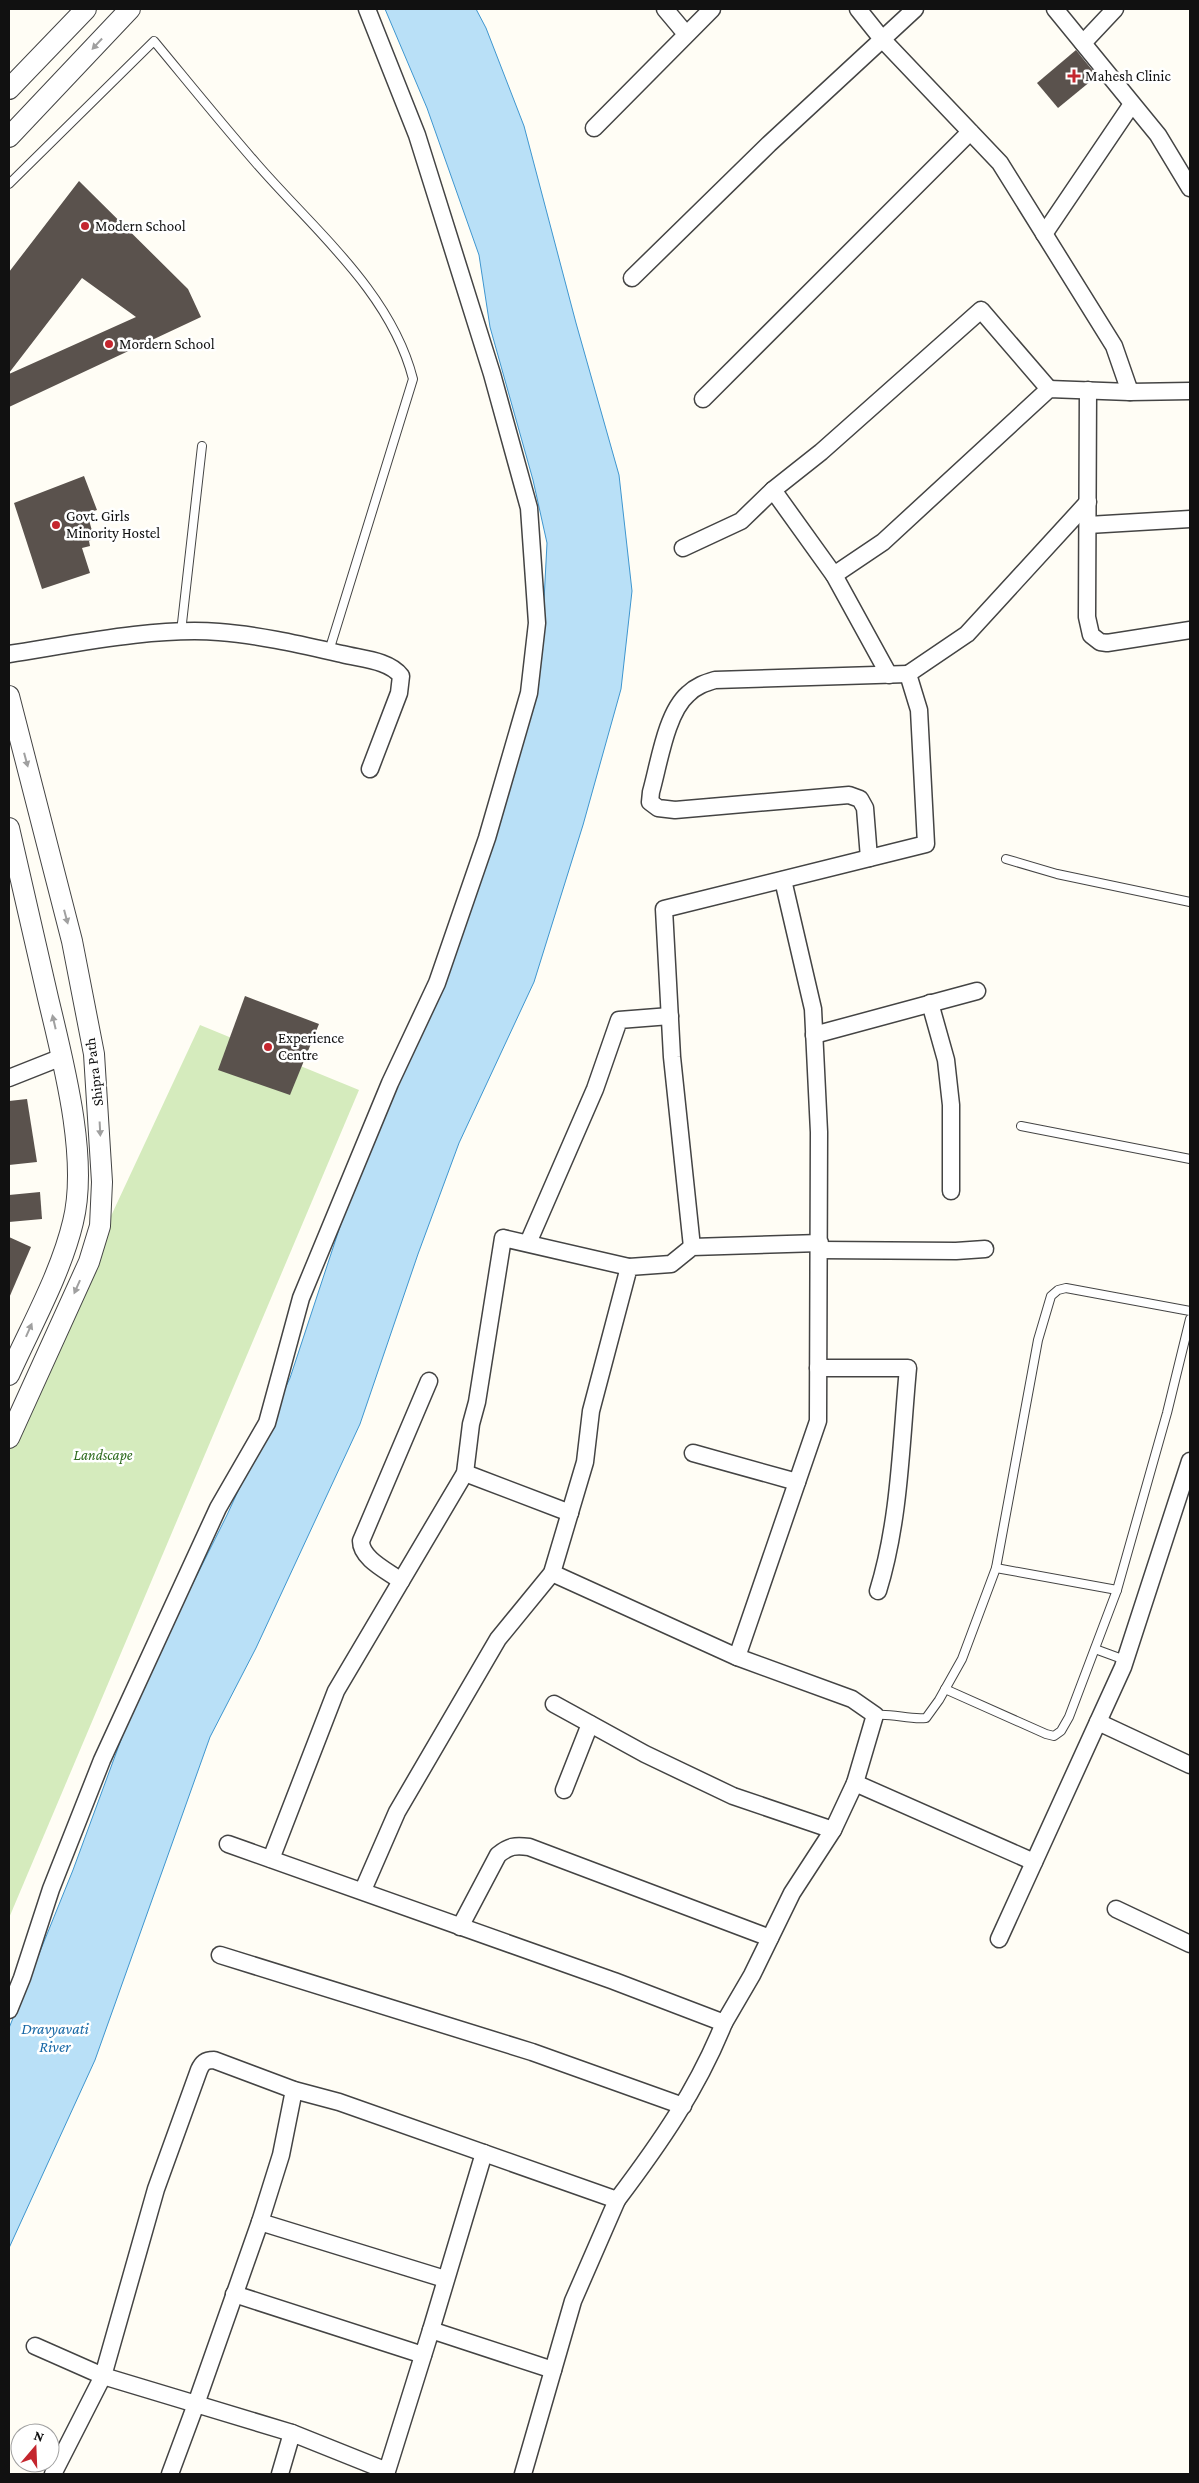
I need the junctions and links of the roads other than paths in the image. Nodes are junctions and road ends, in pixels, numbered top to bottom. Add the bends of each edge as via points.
1 (86, 9) edge
2 (130, 9) edge
3 (367, 9) edge
4 (665, 9) edge
5 (712, 9) edge
6 (858, 9) edge
7 (915, 9) edge
8 (1055, 9) edge
9 (1115, 9) edge
10 (686, 34) junction
11 (882, 39) junction
12 (1083, 43) junction
13 (9, 89) edge
14 (1132, 104) junction
15 (594, 128) dead end
16 (970, 132) junction
17 (9, 137) edge
18 (9, 184) edge
19 (1190, 188) edge
20 (1044, 234) junction
21 (632, 278) dead end
22 (1049, 388) junction
23 (1088, 390) junction
24 (1190, 391) edge
25 (1130, 392) junction
26 (703, 399) dead end
27 (202, 446) dead end
28 (773, 490) junction
29 (1088, 502) junction
30 (1190, 519) edge
31 (1088, 525) junction
32 (683, 548) dead end
33 (834, 575) junction
34 (1190, 630) edge
35 (181, 632) junction
36 (330, 651) junction
37 (9, 654) edge
38 (908, 674) junction
39 (889, 675) junction
40 (9, 696) edge
41 (13, 729) edge
42 (370, 769) dead end
43 (9, 828) edge
44 (869, 858) junction
45 (1006, 859) dead end
46 (783, 880) junction
47 (1190, 902) edge
48 (976, 991) dead end
49 (930, 1003) junction
50 (670, 1016) junction
51 (814, 1035) junction
52 (62, 1057) junction
53 (9, 1078) edge
54 (1020, 1126) dead end
55 (1190, 1159) edge
56 (951, 1190) dead end
57 (528, 1243) junction
58 (692, 1246) junction
59 (820, 1247) junction
60 (986, 1249) dead end
61 (629, 1267) junction
62 (1190, 1311) edge
63 (1190, 1319) edge
64 (818, 1368) junction
65 (9, 1375) edge
66 (429, 1381) dead end
67 (9, 1438) edge
68 (693, 1453) dead end
69 (1190, 1461) edge
70 (465, 1474) junction
71 (797, 1482) junction
72 (570, 1513) junction
73 (996, 1568) junction
74 (552, 1573) junction
75 (401, 1581) junction
76 (1117, 1590) junction
77 (878, 1591) dead end
78 (1095, 1649) junction
79 (737, 1657) junction
80 (1125, 1660) junction
81 (945, 1689) junction
82 (554, 1704) dead end
83 (876, 1715) junction
84 (1098, 1722) junction
85 (590, 1724) junction
86 (1190, 1765) edge
87 (855, 1783) junction
88 (564, 1790) dead end
89 (832, 1830) junction
90 (228, 1844) dead end
91 (272, 1859) junction
92 (1034, 1862) junction
93 (363, 1890) junction
94 (1116, 1909) dead end
95 (460, 1927) junction
96 (770, 1938) junction
97 (999, 1939) dead end
98 (1190, 1944) edge
99 (220, 1955) dead end
100 (9, 2010) edge
101 (724, 2023) junction
102 (294, 2090) junction
103 (683, 2106) junction
104 (484, 2154) junction
105 (617, 2200) junction
106 (260, 2222) junction
107 (445, 2279) junction
108 (234, 2294) junction
109 (431, 2330) junction
110 (35, 2346) dead end
111 (423, 2356) junction
112 (553, 2370) junction
113 (103, 2376) junction
114 (196, 2404) junction
115 (292, 2433) junction
116 (387, 2473) edge
117 (53, 2474) edge
118 (170, 2474) edge
119 (280, 2474) edge
120 (523, 2474) edge

1 - 13 street
2 -> 17 street
3 - 100 street via 420,144 492,374 529,508 537,623 529,693 487,838 437,983 390,1083 301,1298 267,1423 218,1508 102,1760 51,1889
4 - 10 street
5 - 10 street
6 - 11 street
7 - 11 street
8 - 12 street
9 - 12 street
10 - 15 street
11 - 16 street
11 - 21 street
12 - 14 street
14 - 19 street via 1158,135
14 - 20 street
16 - 20 street via 1000,163
16 - 26 street
18 - 36 lane via 154,41 256,163 367,286 407,354 413,379
20 - 25 street via 1114,346
22 - 23 street
22 - 28 street via 981,310 821,452
22 - 33 street via 883,542
23 - 25 street
23 - 29 street
24 - 25 street
27 - 35 lane
28 - 32 street via 741,521
28 - 33 street
29 - 31 street
29 - 38 street via 967,634
30 - 31 street
31 - 34 street via 1087,617 1092,636 1107,643
33 - 39 street
35 - 36 street via 219,632
35 - 37 street via 105,639
36 - 42 street via 382,664 396,669 401,676 400,693
38 - 39 street
38 - 44 street via 919,710 926,844
39 - 44 street via 715,680 699,685 686,695 674,712 651,792 650,802 658,808 674,810 849,795 860,800 865,808
40 - 41 street, Shipra Path
41 -> 67 street, Shipra Path via 72,941 94,1054 102,1182 100,1226 89,1262
52 -> 43 street, Shipra Path
44 - 46 street
45 - 47 lane via 1057,874
46 - 50 street via 664,910
46 - 51 street via 813,1009
48 - 49 street
49 - 51 street
49 - 56 street via 946,1060 951,1105
50 - 57 street via 620,1020 595,1089
50 - 58 street
51 - 59 street
52 - 53 street
65 -> 52 street, Shipra Path via 66,1249 74,1220 78,1182 73,1118
54 - 55 lane
57 - 61 street
57 - 70 street via 503,1238
58 - 59 street
58 - 61 street via 671,1264
59 - 60 street
59 - 64 street
61 - 72 street via 590,1411 585,1462
62 - 73 lane via 1066,1288 1052,1296 1038,1340
63 - 76 lane
64 - 71 street via 818,1421
64 - 77 street via 908,1368 896,1496 886,1564
66 - 75 street via 361,1541 368,1557
68 - 71 street
69 - 80 street
70 - 72 street
70 - 75 street
71 - 79 street
72 - 74 street
73 - 76 lane
73 - 81 lane via 962,1658
74 - 79 street
74 - 93 street via 498,1639 396,1812
75 - 91 street via 336,1691
76 - 78 lane
78 - 80 lane
78 - 81 lane via 1069,1717 1054,1736
79 - 83 street via 852,1699
80 - 84 street
81 - 83 lane via 926,1718 915,1719 890,1713
82 - 85 street
83 - 87 street
84 - 86 street
84 - 92 street
85 - 88 street
85 - 89 street via 733,1796
87 - 89 street
87 - 92 street
89 - 96 street via 792,1893
90 - 91 street
91 - 93 street
92 - 97 street
93 - 95 street
94 - 98 street
95 - 96 street via 498,1855 517,1845
95 - 101 street
96 - 101 street
99 - 103 street via 532,2052
101 - 103 street
102 - 104 street via 339,2102
102 - 106 street via 281,2155
102 - 113 street via 214,2060 202,2064 156,2188
103 - 105 street via 664,2138
104 - 105 street
104 - 107 street
105 - 112 street via 573,2301
106 - 107 street
106 - 108 street
107 - 109 street
108 - 111 street
108 - 114 street
109 - 111 street
109 - 112 street
110 - 113 street
111 - 116 street
112 - 120 street
113 - 114 street
113 - 117 street
114 - 115 street
114 - 118 street
115 - 116 street
115 - 119 street

